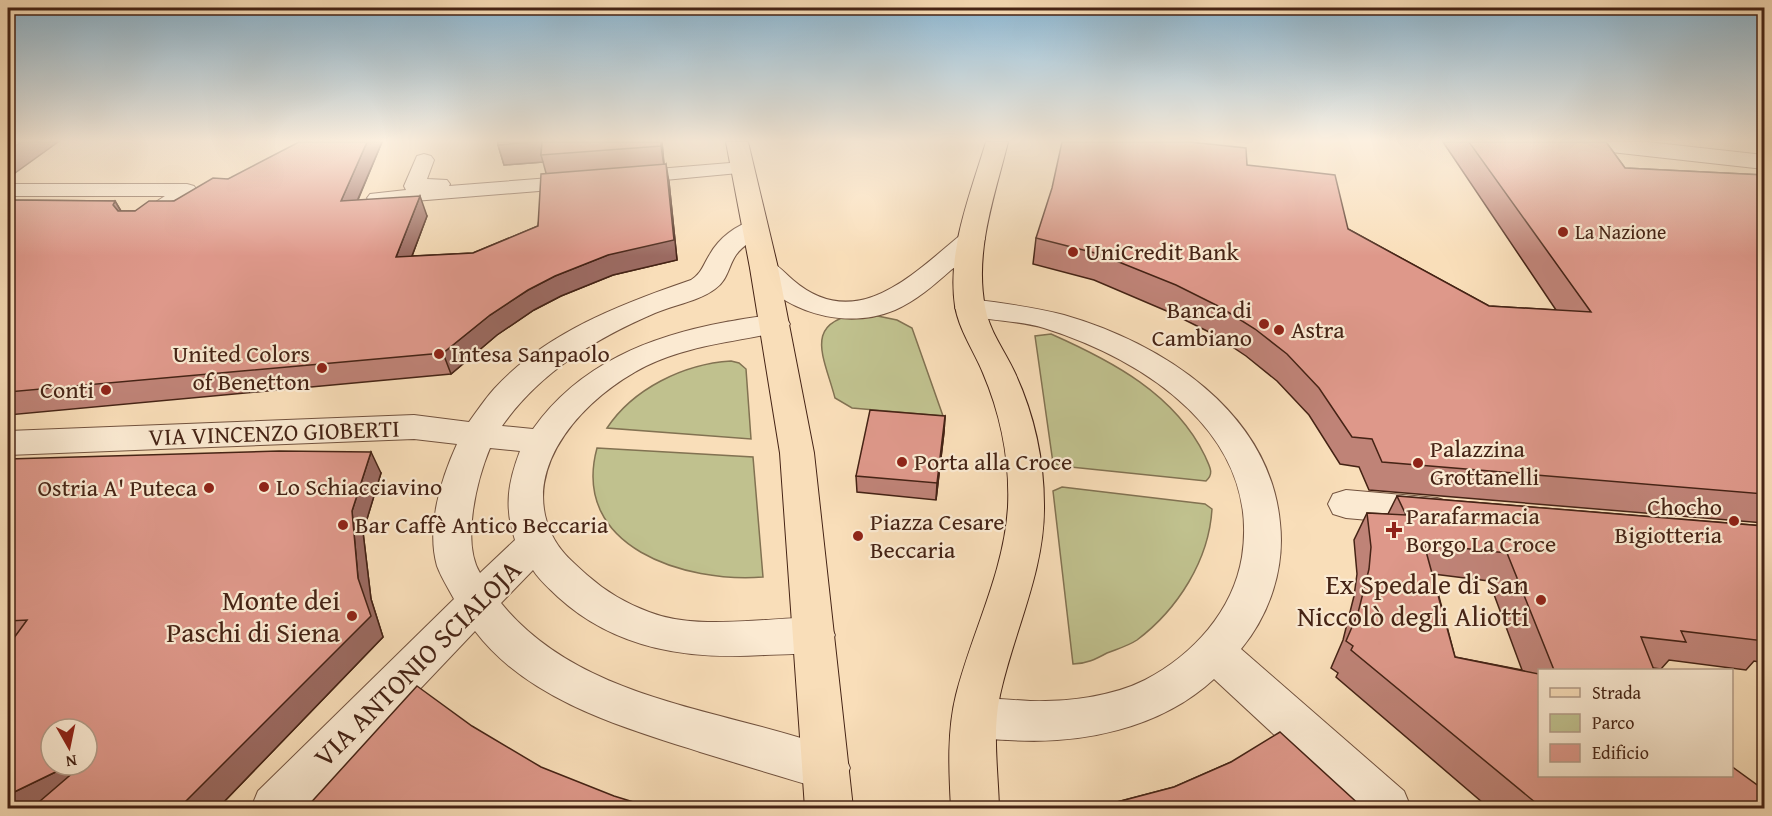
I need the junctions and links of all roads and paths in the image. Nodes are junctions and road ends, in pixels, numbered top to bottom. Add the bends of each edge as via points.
1 (416, 180) edge
2 (518, 180) edge
3 (550, 180) edge
4 (745, 180) edge
5 (987, 180) edge
6 (8, 190) edge
7 (377, 198) edge
8 (138, 223) edge
9 (754, 228) junction
10 (972, 239) junction
11 (764, 268) junction
12 (970, 308) junction
13 (774, 324) junction
14 (477, 434) junction
15 (540, 442) junction
16 (8, 443) edge
17 (1346, 504) dead end
18 (1474, 515) edge
19 (535, 544) junction
20 (477, 601) junction
21 (814, 635) junction
22 (1214, 652) junction
23 (974, 718) junction
24 (828, 788) edge
25 (275, 808) edge
26 (975, 808) edge
27 (1387, 808) edge

1 - 2 lane via 414,186
3 - 7 lane
4 - 9 main road
5 - 10 main road
6 - 8 lane via 187,190
9 - 11 main road
9 - 14 street via 729,248 716,276 710,280 608,321 549,358 505,397
10 - 11 street via 894,300 868,309 810,302 790,292
10 - 12 main road via 967,284
11 - 13 main road
12 - 22 street via 1054,322 1126,350 1178,381 1232,438 1253,476 1259,497 1262,556 1250,602
12 - 23 main road via 1016,419 1025,472 1025,528
13 - 15 street via 689,338 636,358 591,386
13 - 21 main road via 797,453
14 - 15 street, VIA VINCENZO GIOBERTI
14 - 16 street, VIA VINCENZO GIOBERTI via 414,427
14 - 20 street via 460,473 453,531 457,566
15 - 19 street via 525,490 525,518
17 - 18 street
19 - 20 street, VIA ANTONIO SCIALOJA
19 - 21 street via 574,589 641,627 706,638
20 - 24 street via 505,637 577,687
20 - 25 street, VIA ANTONIO SCIALOJA
21 - 24 main road
22 - 23 street via 1192,674 1130,706 1046,721
22 - 27 street
23 - 26 main road

